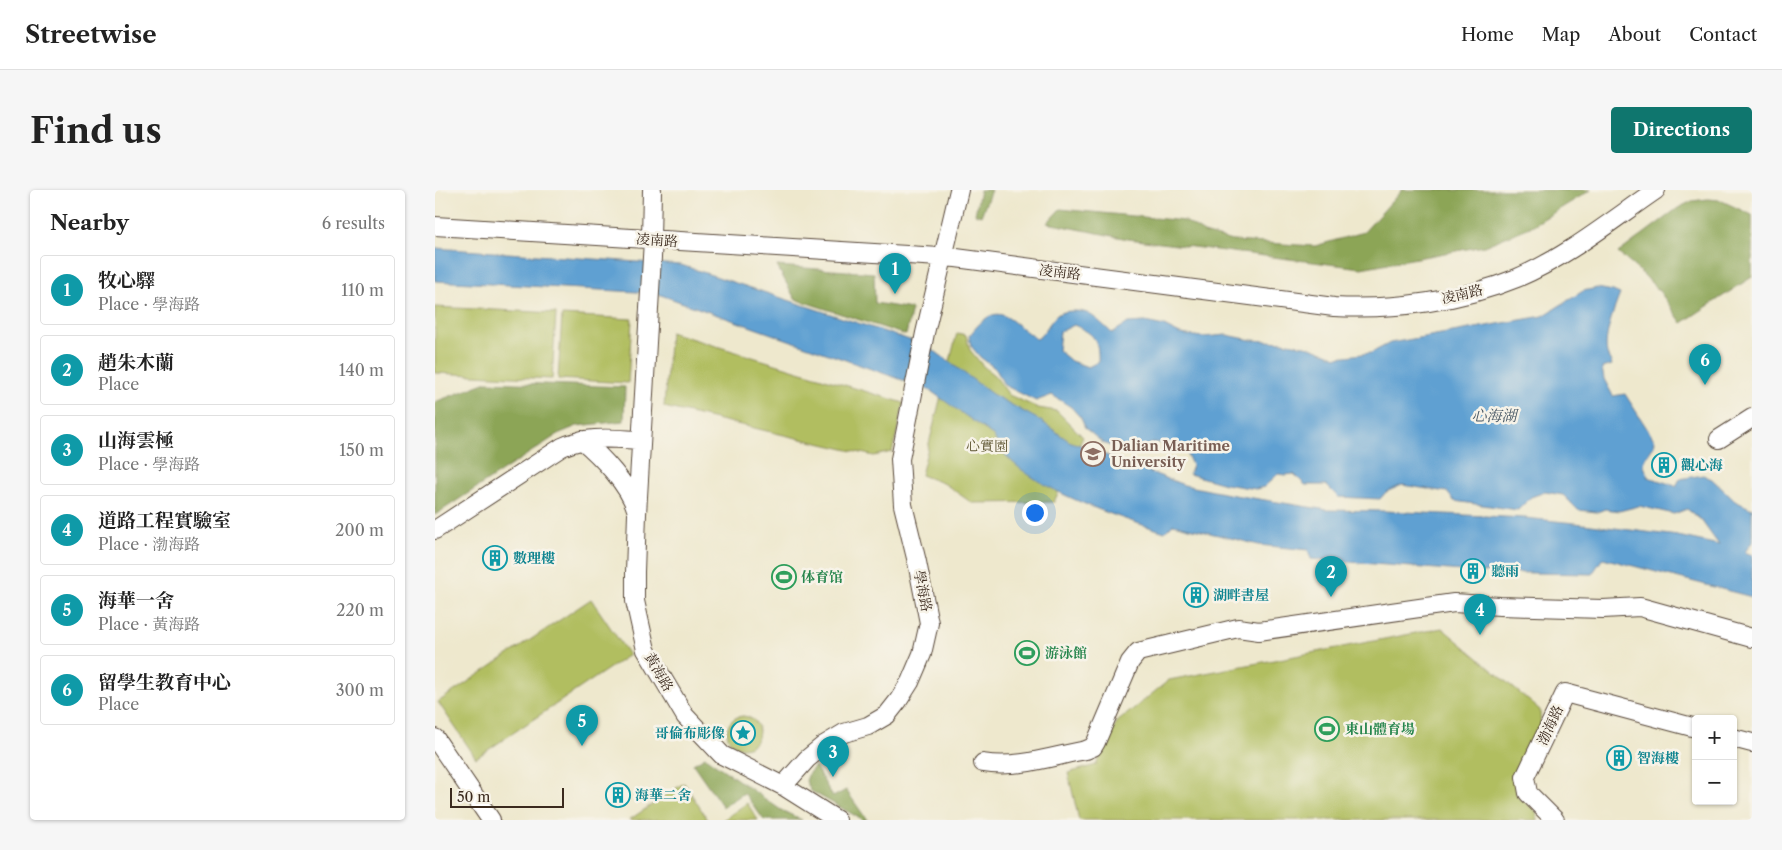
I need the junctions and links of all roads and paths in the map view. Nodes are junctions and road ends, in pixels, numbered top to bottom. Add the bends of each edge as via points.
1 (652, 190) edge
2 (959, 190) edge
3 (1656, 190) edge
4 (435, 226) edge
5 (652, 240) junction
6 (942, 258) junction
7 (1752, 418) edge
8 (1719, 439) dead end
9 (582, 440) junction
10 (641, 440) junction
11 (637, 514) junction
12 (435, 530) edge
13 (1752, 638) edge
14 (1692, 727) edge
15 (435, 738) edge
16 (1737, 739) edge
17 (1752, 743) edge
18 (983, 764) dead end
19 (783, 786) junction
20 (491, 820) edge
21 (837, 820) edge
22 (1555, 820) edge

1 - 5 street
2 - 6 street
3 - 6 street, 凌南路 via 1551,260 1518,277 1489,288 1399,305 1334,307
4 - 5 street, 凌南路
5 - 6 street, 凌南路
5 - 10 street, 黃海路
6 - 19 street, 學海路 via 900,459 903,505 929,623 922,654 910,682 887,715 824,745
7 - 8 street
9 - 10 street
9 - 11 street via 599,455 629,492
9 - 12 street via 563,448
10 - 11 street, 黃海路
11 - 19 street, 黃海路 via 635,600 646,650 685,716 722,755
13 - 18 street via 1640,606 1603,609 1454,603 1259,630 1238,628 1138,652 1130,662 1093,747 1003,766
14 - 22 street, 渤海路 via 1565,693 1525,777 1529,793
15 - 20 street
16 - 17 street
19 - 21 street, 黃海路

